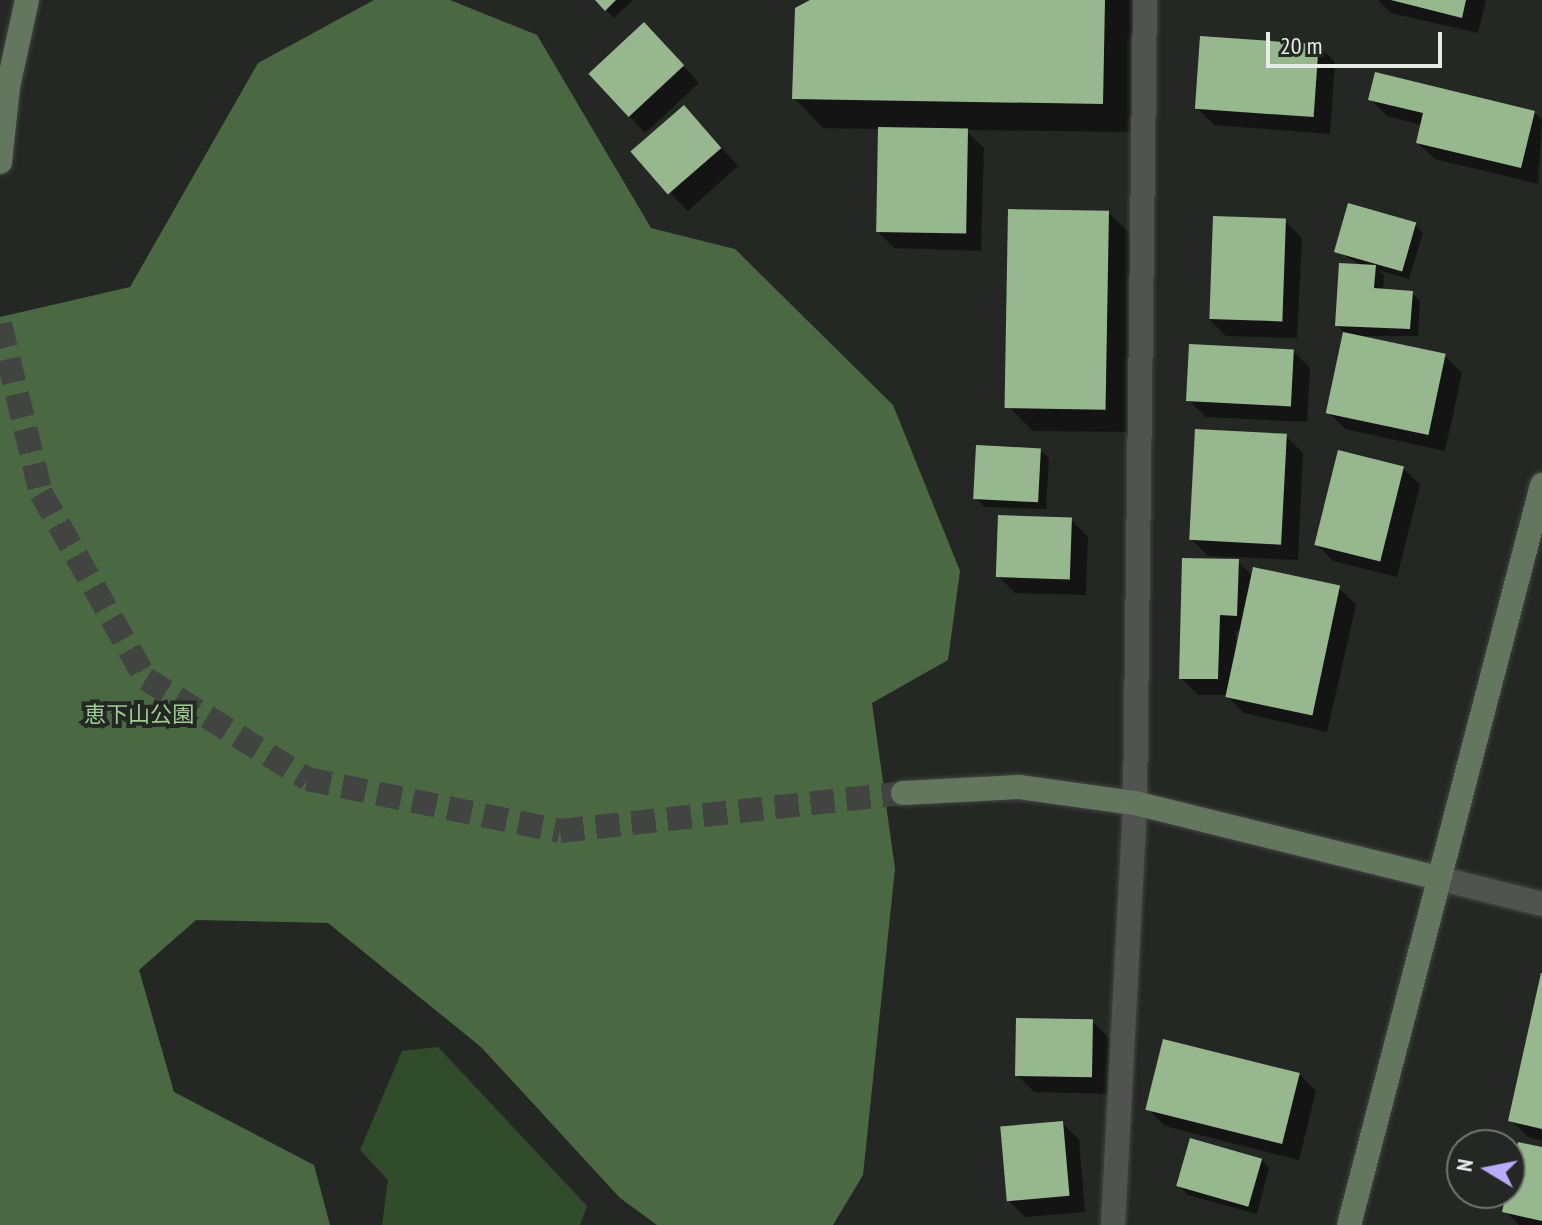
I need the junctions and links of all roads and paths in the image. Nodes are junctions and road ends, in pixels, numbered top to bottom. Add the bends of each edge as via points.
1 (27, 0) edge
2 (1145, 0) edge
3 (0, 162) edge
4 (1542, 485) edge
5 (903, 793) tunnel mouth
6 (1135, 803) junction
7 (1438, 878) junction
8 (1542, 904) edge
9 (1113, 1225) edge
10 (1349, 1225) edge

1 - 3 street
2 - 6 street
4 - 7 street
5 - 6 street via 1019,787
6 - 7 street
6 - 9 street
7 - 8 street
7 - 10 street

